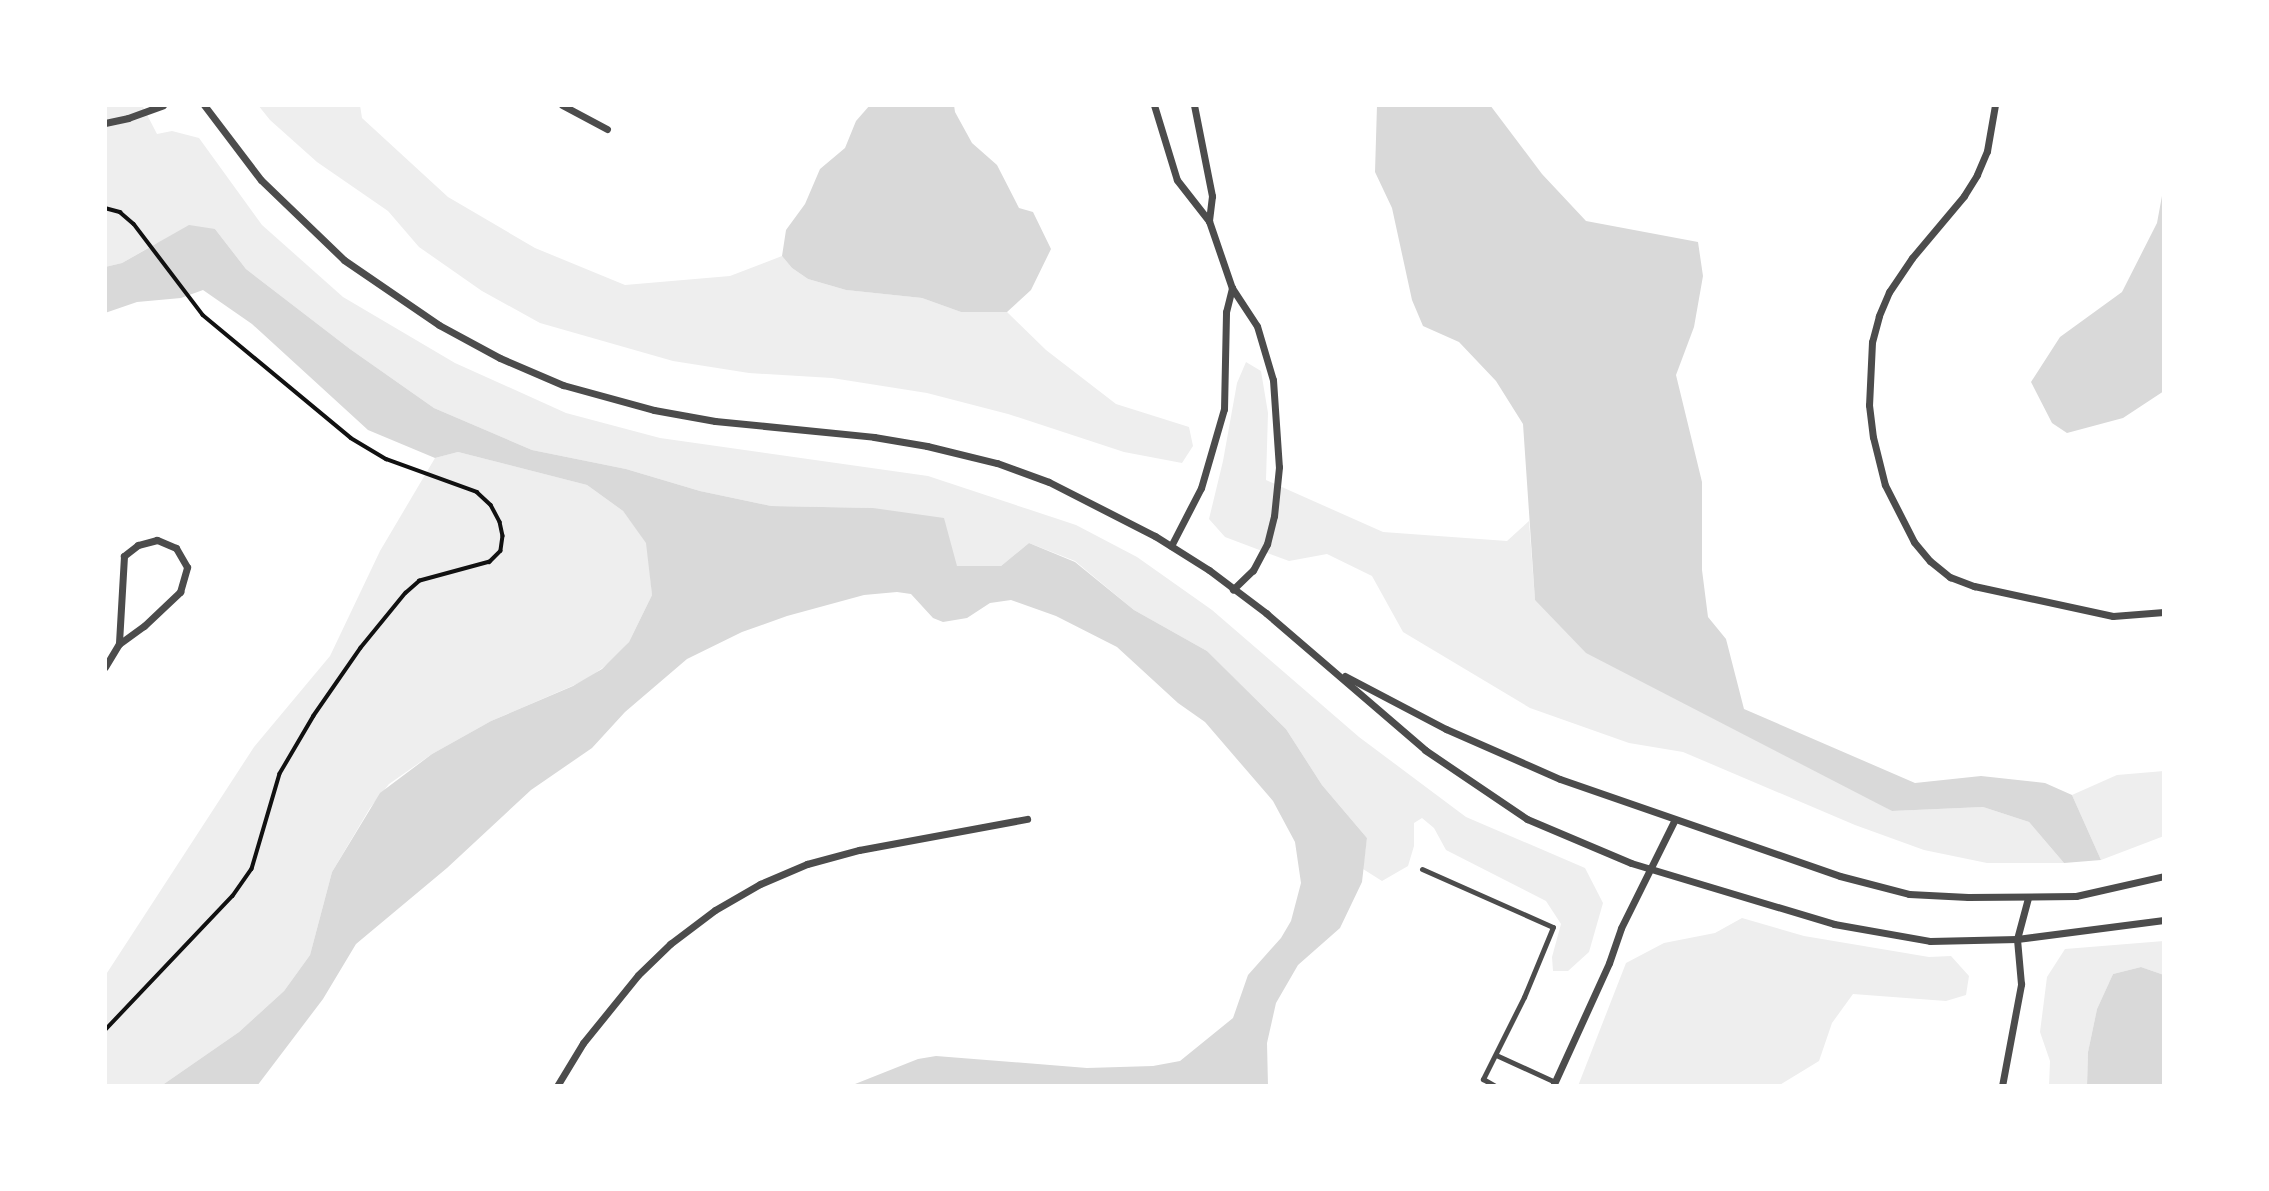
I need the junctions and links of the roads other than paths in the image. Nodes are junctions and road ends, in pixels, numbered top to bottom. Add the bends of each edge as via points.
1 (163, 105) edge
2 (204, 105) edge
3 (562, 105) edge
4 (1154, 105) edge
5 (1195, 105) edge
6 (1995, 105) edge
7 (105, 123) edge
8 (607, 129) dead end
9 (1209, 221) junction
10 (1232, 288) junction
11 (1171, 546) junction
12 (1233, 589) junction
13 (2164, 612) edge
14 (119, 644) junction
15 (105, 667) edge
16 (1333, 670) junction
17 (1027, 819) dead end
18 (1674, 821) junction
19 (1651, 867) junction
20 (1422, 869) dead end
21 (2164, 876) edge
22 (2028, 898) junction
23 (2164, 920) edge
24 (2017, 939) junction
25 (1496, 1055) junction
26 (1554, 1084) edge
27 (557, 1086) edge
28 (1495, 1086) edge
29 (2003, 1086) edge

1 - 7 street
2 - 11 street via 261,180 344,260 439,325 500,358 563,385 654,410 874,437 997,463 1103,507
3 - 8 street
4 - 9 street via 1177,180
5 - 9 street via 1212,196
6 - 13 street via 1978,175 1912,257 1879,316 1869,362 1869,405 1885,485 1914,542 1950,576 1974,586 2113,616
9 - 10 street
10 - 11 street via 1226,312 1224,409 1201,488
10 - 12 street via 1257,326 1273,380 1279,467 1267,544 1253,570
11 - 12 street
12 - 16 street
14 - 14 street via 180,592 187,568 176,548 157,540 138,545 124,556
14 - 15 street
16 - 18 street via 1499,754
16 - 19 street via 1425,750 1527,819
17 - 27 street via 807,864 715,909 638,975 583,1043
18 - 19 street
18 - 22 street via 1909,894
19 - 24 street via 1834,924 1930,941
19 - 26 street
20 - 25 lane via 1553,926
21 - 22 street via 2076,896
22 - 24 street
23 - 24 street
24 - 29 street via 2021,984
25 - 26 lane
25 - 28 lane via 1483,1079

